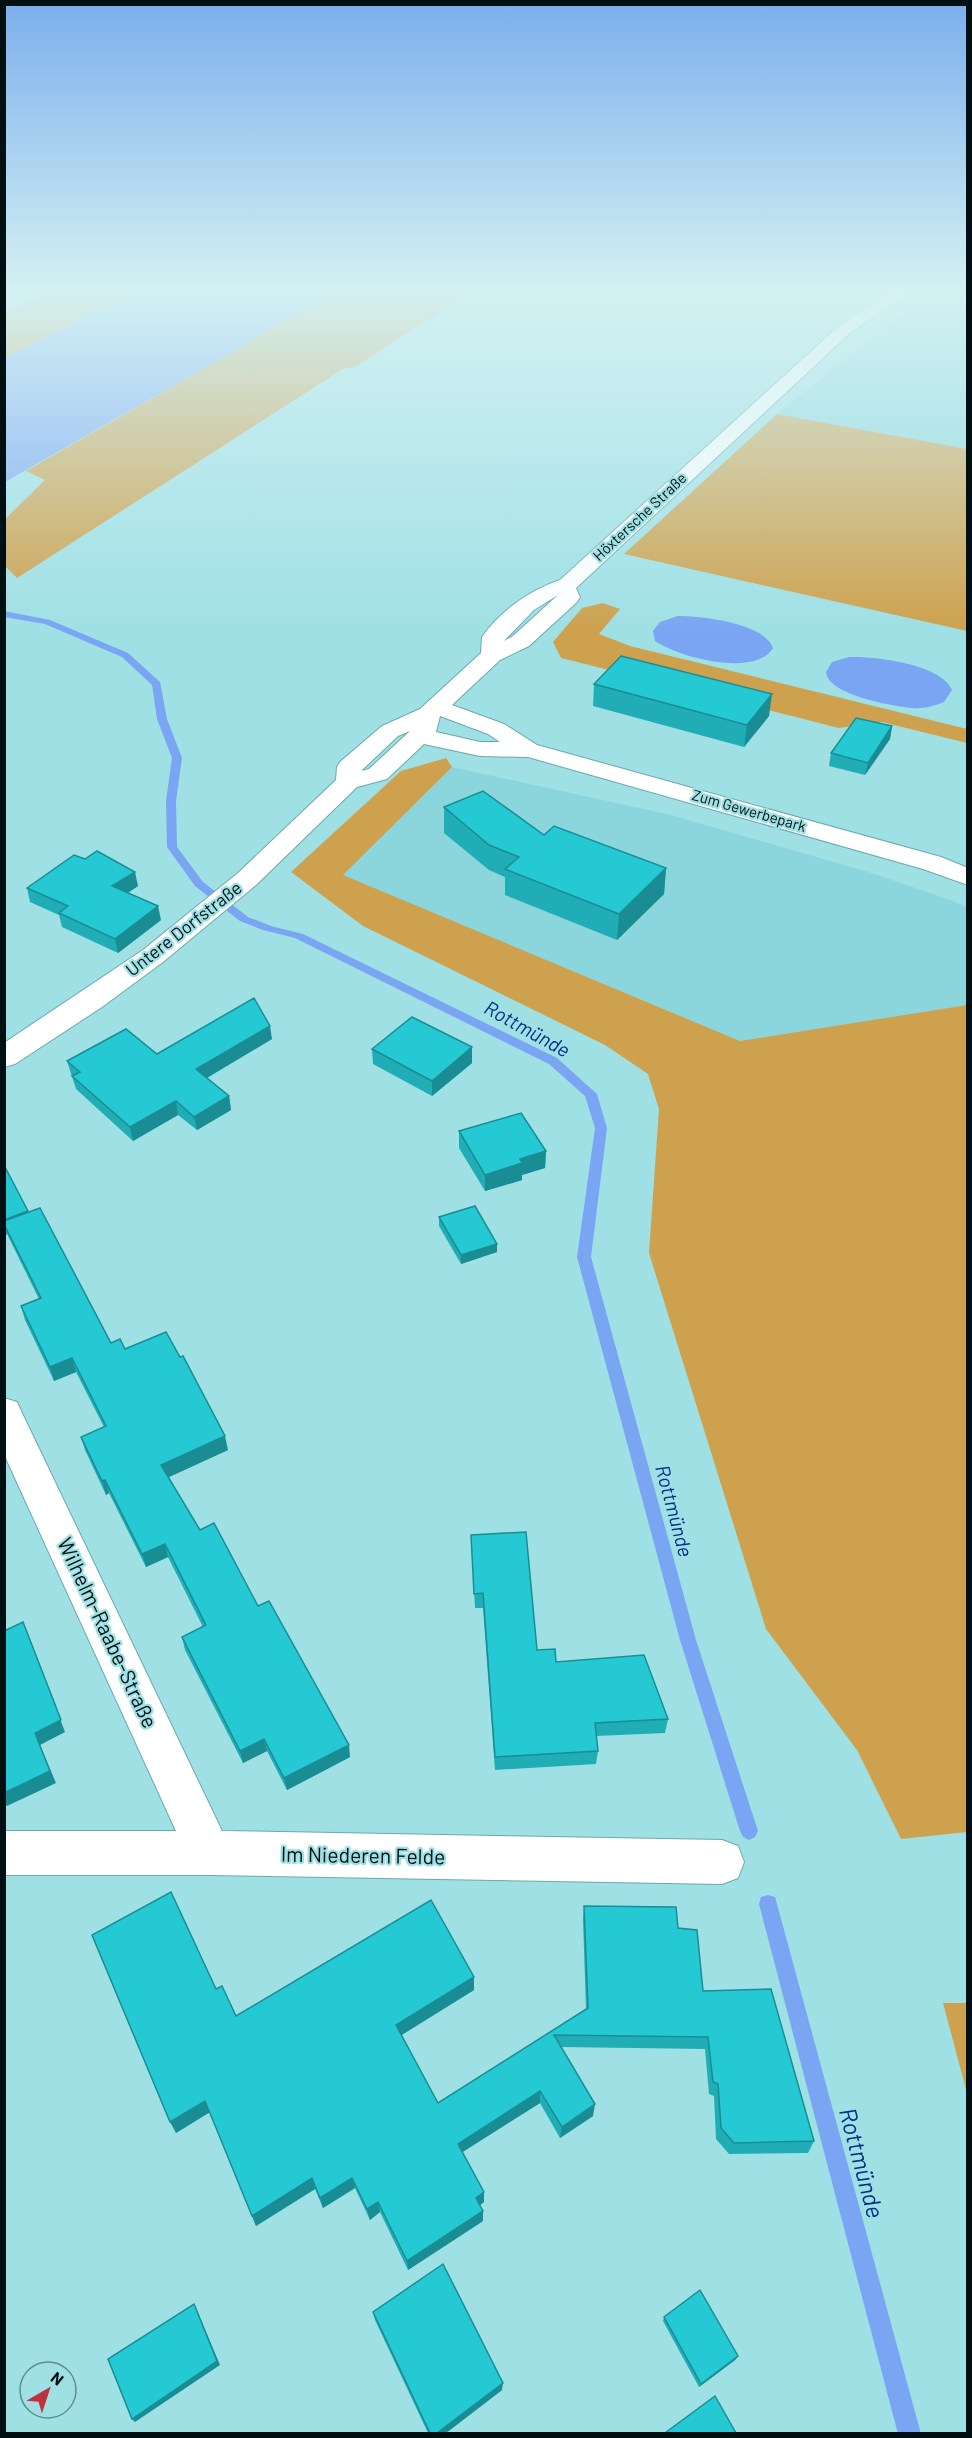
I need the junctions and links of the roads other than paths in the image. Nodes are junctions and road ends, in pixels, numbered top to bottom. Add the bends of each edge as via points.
1 (763, 404) edge
2 (427, 719) junction
3 (529, 750) junction
4 (968, 877) edge
5 (4, 1057) edge
6 (4, 1413) edge
7 (4, 1853) edge
8 (209, 1853) junction
9 (722, 1862) dead end

1 - 2 street, Höxtersche Straße via 567,584 569,597 521,641 492,655
2 - 3 street, Zum Gewerbepark via 496,729
2 - 3 street, Zum Gewerbepark via 480,749
2 - 5 street, Untere Dorfstraße via 378,774 348,782 247,879 153,956
3 - 4 street, Zum Gewerbepark via 932,863
6 - 8 street, Wilhelm-Raabe-Straße
7 - 8 street, Im Niederen Felde
8 - 9 street, Im Niederen Felde

